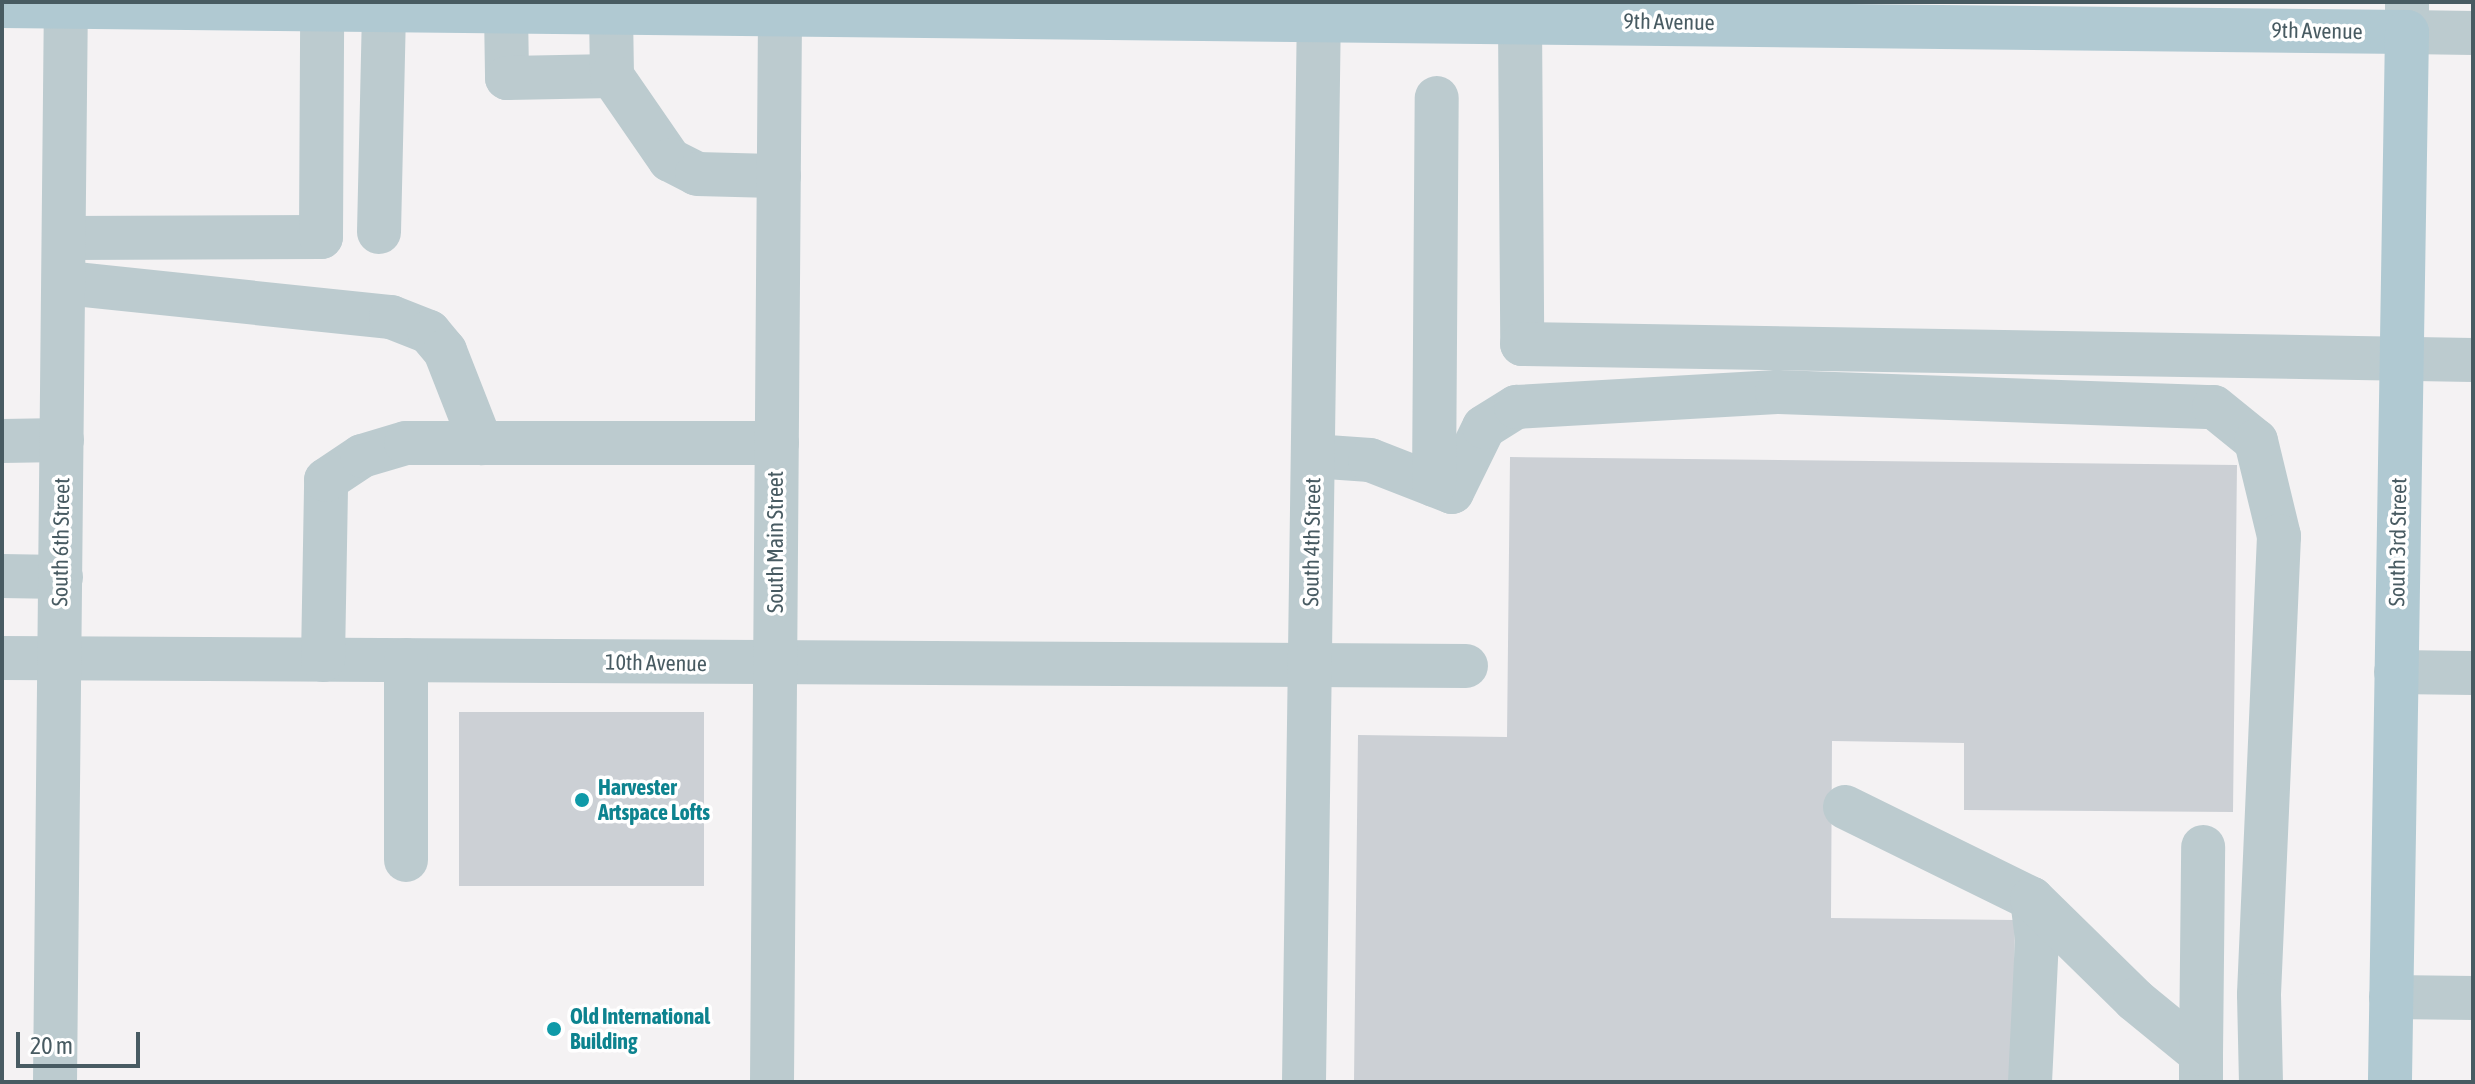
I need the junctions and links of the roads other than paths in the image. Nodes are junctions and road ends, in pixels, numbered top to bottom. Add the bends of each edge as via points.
1 (66, 4) edge
2 (2, 6) edge
3 (780, 8) edge
4 (322, 9) junction
5 (384, 9) junction
6 (1033, 9) edge
7 (1319, 10) edge
8 (506, 11) junction
9 (611, 12) junction
10 (1586, 12) edge
11 (1861, 13) edge
12 (2139, 15) edge
13 (2407, 17) edge
14 (1520, 21) junction
15 (2473, 33) edge
16 (612, 76) junction
17 (1437, 98) dead end
18 (779, 176) junction
19 (379, 232) dead end
20 (66, 238) junction
21 (66, 283) junction
22 (2401, 359) junction
23 (2473, 360) edge
24 (62, 440) junction
25 (2, 441) edge
26 (481, 443) junction
27 (777, 443) junction
28 (1313, 456) junction
29 (1434, 485) junction
30 (2, 576) edge
31 (61, 577) junction
32 (60, 657) junction
33 (2, 658) edge
34 (323, 660) junction
35 (406, 660) junction
36 (776, 664) junction
37 (1466, 666) dead end
38 (1310, 669) junction
39 (2396, 672) junction
40 (2473, 673) edge
41 (1845, 807) dead end
42 (2203, 847) dead end
43 (406, 860) dead end
44 (2032, 899) junction
45 (2391, 997) junction
46 (2473, 998) edge
47 (2201, 1068) edge
48 (55, 1082) edge
49 (772, 1082) edge
50 (1304, 1082) edge
51 (2030, 1082) edge
52 (2261, 1082) edge
53 (2390, 1082) edge

1 - 2 main road, 9th Avenue
1 - 4 main road, 9th Avenue
1 - 20 street, South 6th Street
3 - 6 main road, 9th Avenue
3 - 9 main road, 9th Avenue
3 - 18 street, South Main Street
4 - 5 main road, 9th Avenue
4 - 20 street via 321,237
5 - 8 main road, 9th Avenue
5 - 19 street
6 - 7 main road, 9th Avenue
7 - 14 main road, 9th Avenue
7 - 28 street, South 4th Street
8 - 9 main road, 9th Avenue
8 - 16 street via 507,78
9 - 16 street
10 - 11 main road, 9th Avenue
10 - 14 main road, 9th Avenue
11 - 12 main road, 9th Avenue
12 - 13 main road, 9th Avenue
13 - 15 street, 9th Avenue
13 - 22 main road, South 3rd Street
14 - 22 street via 1522,344
16 - 18 street via 670,160 697,174
17 - 29 street
18 - 27 street, South Main Street
20 - 21 street, South 6th Street
21 - 24 street, South 6th Street
21 - 26 street via 391,317 429,332 445,351
22 - 23 street
22 - 39 main road, South 3rd Street
24 - 25 street
24 - 31 street, South 6th Street
26 - 27 street
26 - 34 street via 406,443 362,456 326,480
27 - 36 street, South Main Street
28 - 29 street via 1370,460
28 - 38 street, South 4th Street
29 - 52 street via 1452,492 1484,427 1516,407 1777,392 2214,407 2256,441 2279,536 2259,995
30 - 31 street
31 - 32 street, South 6th Street
32 - 33 street, 10th Avenue
32 - 34 street, 10th Avenue
32 - 48 street, South 6th Street
34 - 35 street, 10th Avenue
35 - 36 street, 10th Avenue
35 - 43 street
36 - 38 street, 10th Avenue
36 - 49 street, South Main Street
37 - 38 street, 10th Avenue
38 - 50 street, South 4th Street
39 - 40 street
39 - 45 main road, South 3rd Street
41 - 44 street
42 - 47 street
44 - 47 street
44 - 51 street via 2037,939
45 - 46 street
45 - 53 main road, South 3rd Street

